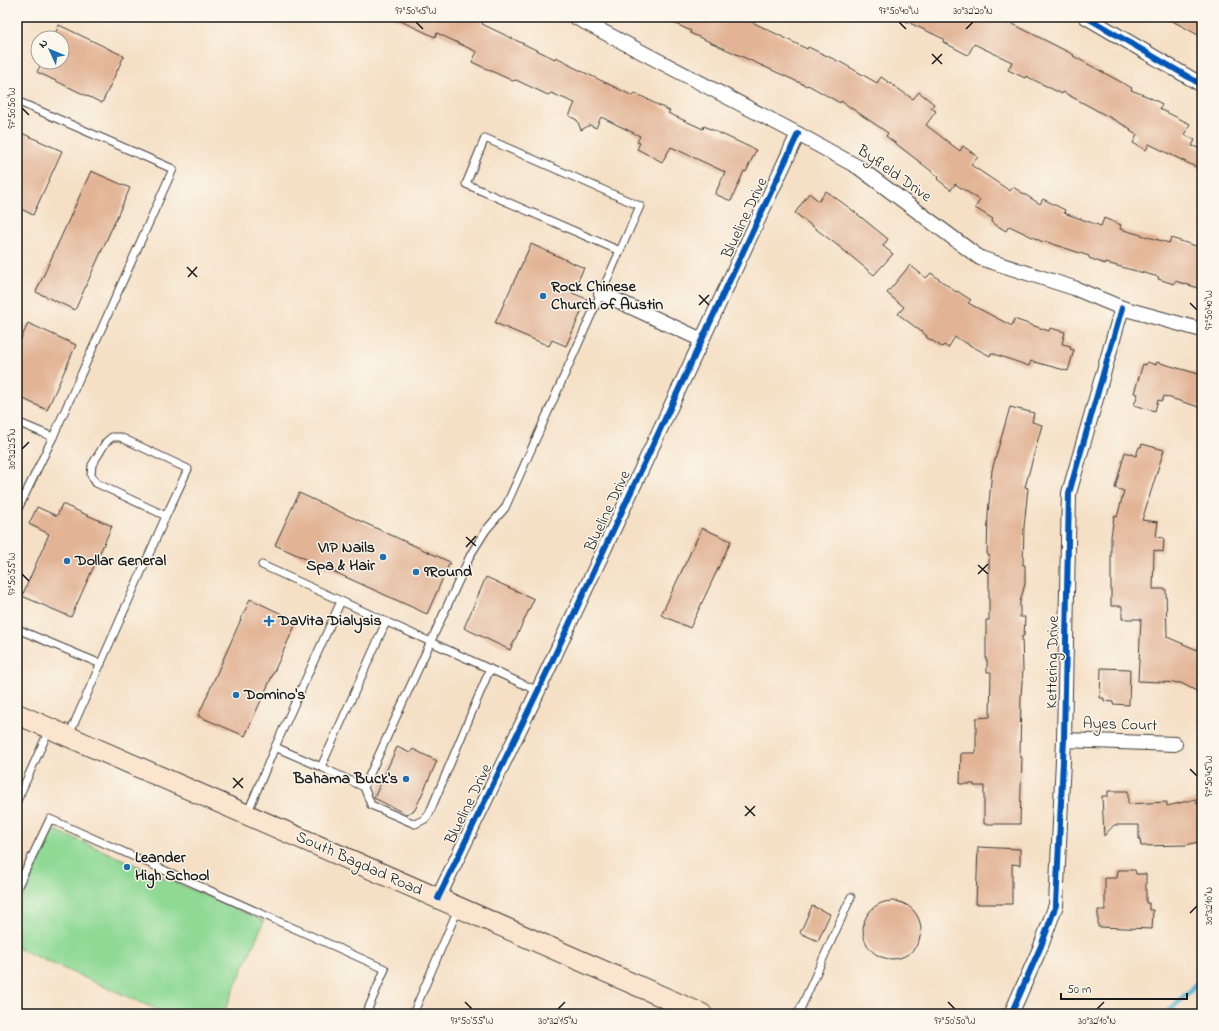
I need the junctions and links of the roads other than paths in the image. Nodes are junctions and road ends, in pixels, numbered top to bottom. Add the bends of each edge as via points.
1 (575, 17) edge
2 (1086, 17) edge
3 (1202, 85) edge
4 (17, 103) edge
5 (798, 134) junction
6 (620, 251) junction
7 (601, 293) junction
8 (1122, 308) junction
9 (1202, 330) edge
10 (702, 340) junction
11 (17, 422) edge
12 (53, 437) junction
13 (17, 512) edge
14 (166, 516) junction
15 (262, 566) dead end
16 (341, 601) junction
17 (386, 622) junction
18 (17, 628) edge
19 (431, 642) junction
20 (101, 664) junction
21 (490, 669) junction
22 (538, 691) junction
23 (17, 714) edge
24 (50, 728) junction
25 (69, 736) junction
26 (1064, 740) junction
27 (1175, 744) dead end
28 (275, 747) junction
29 (321, 768) junction
30 (364, 787) junction
31 (17, 801) edge
32 (247, 814) junction
33 (17, 888) edge
34 (851, 897) dead end
35 (438, 898) junction
36 (459, 907) junction
37 (366, 1014) edge
38 (413, 1014) edge
39 (702, 1014) edge
40 (798, 1014) edge
41 (1010, 1014) edge

1 - 5 street, Byfield Drive
2 - 3 street
4 - 12 lane via 173,169
5 - 8 street, Byfield Drive via 858,167 980,258 1074,288
5 - 10 street, Blueline Drive
6 - 6 lane via 640,206 485,138 466,184
6 - 7 lane
7 - 10 street
7 - 19 lane via 505,508 486,530 471,554
8 - 9 street, Byfield Drive
8 - 26 street, Kettering Drive via 1069,493
10 - 22 street, Blueline Drive
11 - 12 lane
12 - 13 lane
14 - 14 lane via 188,469 120,437 112,437 92,465 91,475 96,483
14 - 20 lane
15 - 16 lane
16 - 17 lane
16 - 28 lane
17 - 19 lane
17 - 29 lane
18 - 20 lane
19 - 21 lane
19 - 30 lane
20 - 25 lane
21 - 22 lane
21 - 30 lane via 425,819 415,824 371,805
22 - 35 street, Blueline Drive
23 - 24 main road, South Bagdad Road
24 - 25 main road, South Bagdad Road
24 - 31 lane
25 - 32 main road, South Bagdad Road
26 - 27 street, Ayes Court
26 - 41 street, Kettering Drive via 1056,905 1042,946
28 - 29 lane
28 - 32 lane
29 - 30 lane
32 - 35 main road, South Bagdad Road
33 - 37 lane via 50,819 385,969
34 - 40 lane
35 - 36 main road, South Bagdad Road
36 - 38 lane
36 - 39 main road, South Bagdad Road

